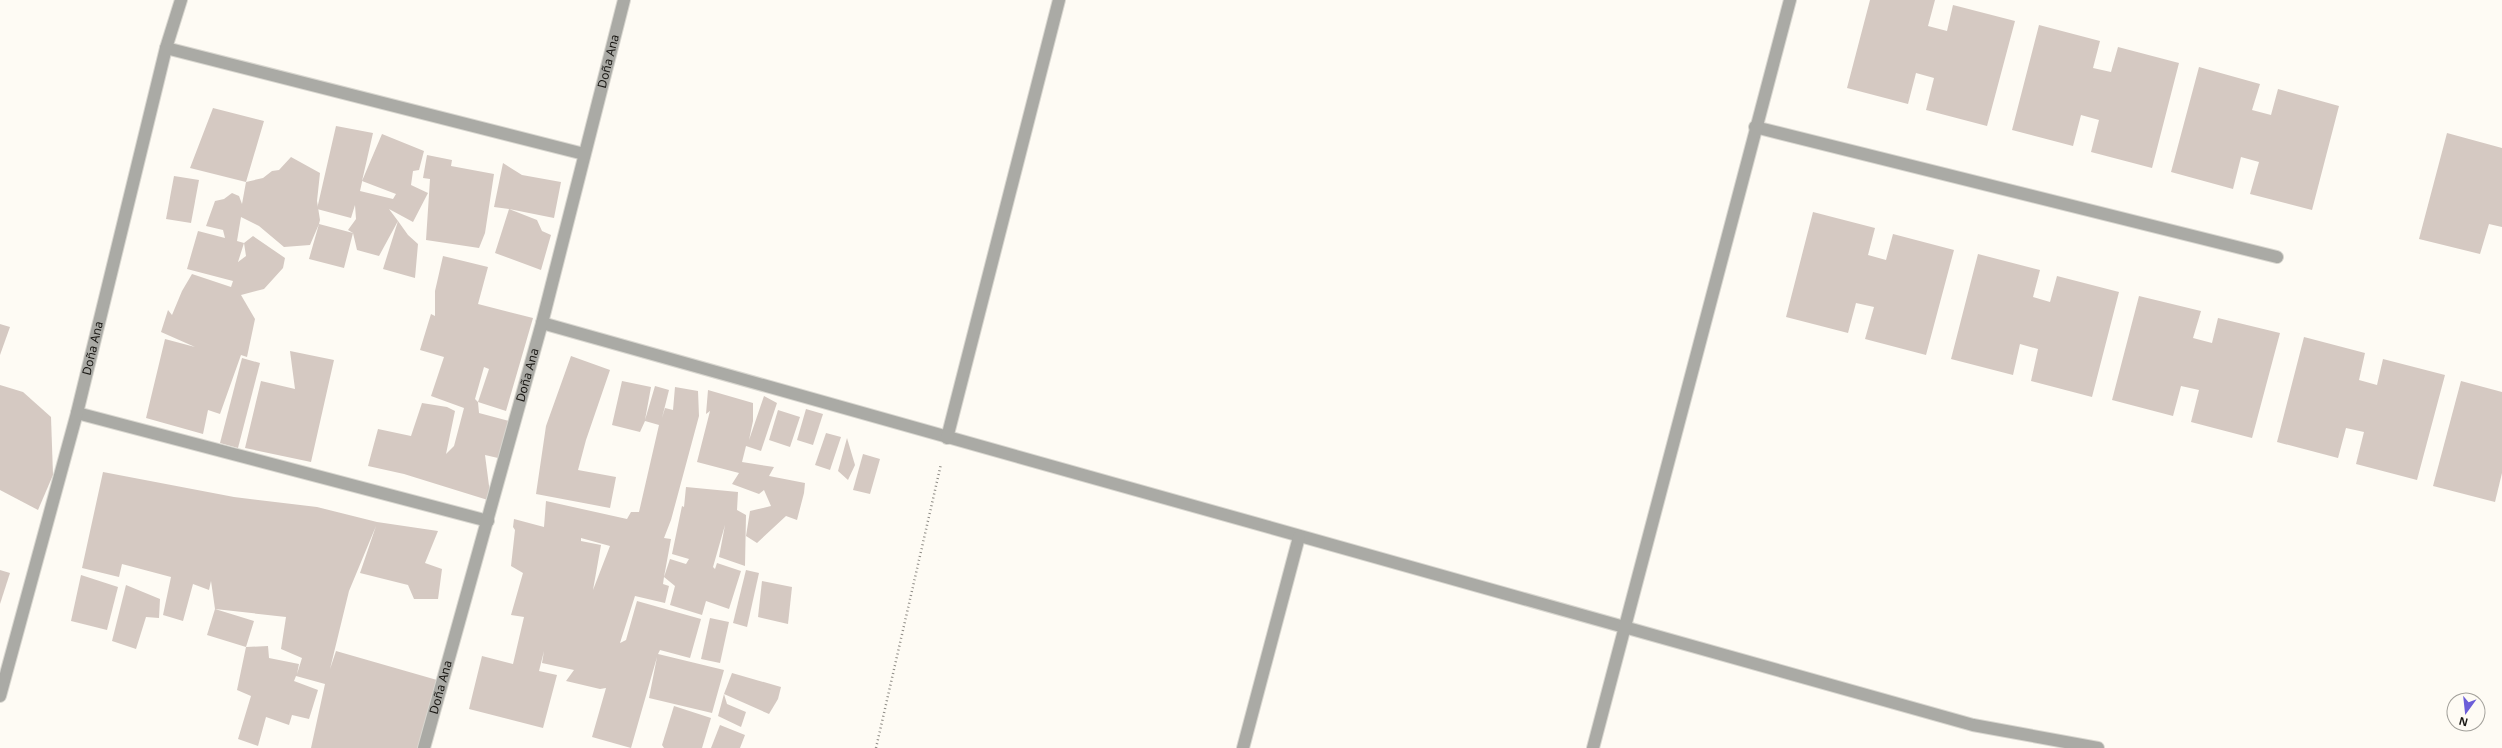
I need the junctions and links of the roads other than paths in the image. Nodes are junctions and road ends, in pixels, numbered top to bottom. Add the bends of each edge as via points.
1 (181, 0) edge
2 (624, 0) edge
3 (1060, 0) edge
4 (1790, 0) edge
5 (166, 48) junction
6 (1755, 127) junction
7 (584, 154) junction
8 (2277, 256) dead end
9 (542, 323) junction
10 (77, 413) junction
11 (947, 438) junction
12 (488, 521) junction
13 (1299, 537) junction
14 (1625, 629) junction
15 (0, 696) edge
16 (424, 748) edge
17 (1242, 748) edge
18 (1592, 748) edge
19 (2098, 748) edge

1 - 5 street, Doña Ana
2 - 7 street, Doña Ana
3 - 11 street
4 - 6 street
5 - 7 street
5 - 10 street, Doña Ana
6 - 8 street
6 - 14 street
7 - 9 street, Doña Ana
9 - 11 street
9 - 12 street, Doña Ana
10 - 12 street
10 - 15 street, Doña Ana
11 - 13 street
12 - 16 street, Doña Ana
13 - 14 street
13 - 17 street
14 - 18 street
14 - 19 street via 1973,725

